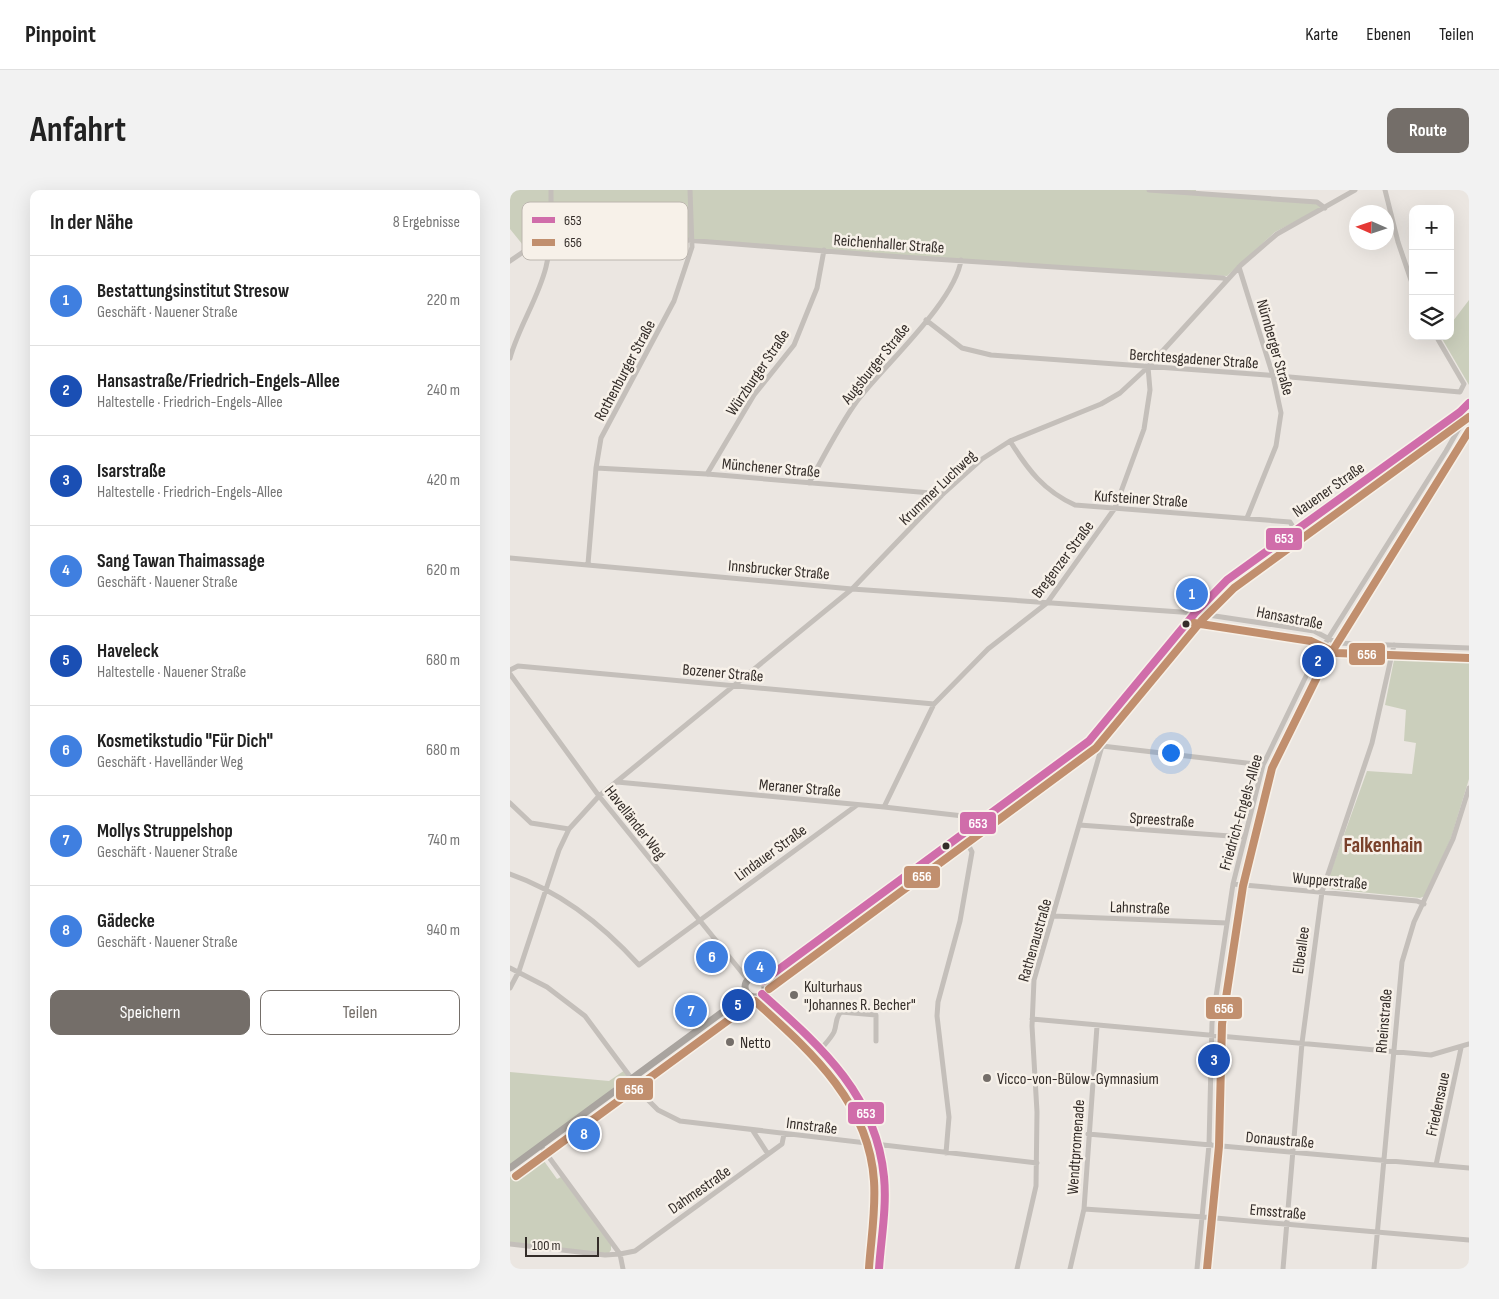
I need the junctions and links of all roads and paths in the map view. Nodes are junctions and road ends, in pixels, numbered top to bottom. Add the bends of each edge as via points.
1 (690, 190) edge
2 (1149, 190) edge
3 (1355, 190) edge
4 (1385, 190) edge
5 (1325, 208) junction
6 (688, 239) edge
7 (693, 239) junction
8 (824, 250) junction
9 (522, 253) edge
10 (547, 260) edge
11 (688, 260) edge
12 (688, 260) edge
13 (961, 260) junction
14 (510, 261) edge
15 (1239, 267) junction
16 (1409, 274) edge
17 (1227, 280) junction
18 (926, 320) junction
19 (1438, 340) edge
20 (510, 358) edge
21 (1148, 367) junction
22 (1273, 376) junction
23 (1469, 404) edge
24 (1460, 412) junction
25 (1010, 441) junction
26 (596, 468) junction
27 (708, 474) junction
28 (808, 483) junction
29 (944, 494) junction
30 (1115, 508) junction
31 (1247, 518) junction
32 (1295, 530) junction
33 (510, 558) edge
34 (588, 564) junction
35 (852, 589) junction
36 (1047, 604) junction
37 (1195, 613) junction
38 (1328, 638) junction
39 (1394, 645) junction
40 (1469, 648) edge
41 (510, 670) edge
42 (510, 674) edge
43 (733, 686) junction
44 (934, 704) junction
45 (1263, 765) junction
46 (617, 782) junction
47 (1469, 788) edge
48 (599, 796) junction
49 (510, 803) edge
50 (857, 805) junction
51 (884, 806) junction
52 (978, 824) junction
53 (1079, 825) junction
54 (569, 829) junction
55 (963, 835) junction
56 (1244, 837) junction
57 (510, 874) edge
58 (1233, 884) junction
59 (544, 889) junction
60 (1322, 892) junction
61 (1424, 904) junction
62 (1053, 916) junction
63 (698, 920) junction
64 (1227, 923) junction
65 (510, 968) edge
66 (518, 971) junction
67 (748, 980) junction
68 (763, 981) junction
69 (510, 988) edge
70 (747, 994) junction
71 (762, 994) junction
72 (1032, 1019) junction
73 (1097, 1026) junction
74 (1211, 1036) junction
75 (876, 1041) dead end
76 (1302, 1044) junction
77 (1469, 1044) edge
78 (821, 1048) junction
79 (1461, 1048) junction
80 (1393, 1052) junction
81 (631, 1078) junction
82 (753, 1131) junction
83 (784, 1134) junction
84 (1088, 1134) junction
85 (540, 1144) junction
86 (1209, 1145) junction
87 (879, 1146) junction
88 (1293, 1152) junction
89 (946, 1153) junction
90 (768, 1154) junction
91 (1384, 1160) junction
92 (1037, 1163) junction
93 (1436, 1165) junction
94 (510, 1168) edge
95 (1469, 1168) edge
96 (1084, 1209) junction
97 (1204, 1217) junction
98 (1286, 1224) junction
99 (1377, 1232) junction
100 (1469, 1240) edge
101 (510, 1244) edge
102 (620, 1254) junction
103 (623, 1269) edge
104 (880, 1269) edge
105 (1017, 1269) edge
106 (1070, 1269) edge
107 (1197, 1269) edge
108 (1283, 1269) edge
109 (1374, 1269) edge

1 - 7 street, Rothenburger Straße
2 - 5 street via 1316,202
3 - 5 street, Krummer Luchweg
4 - 16 street
5 - 15 street, Krummer Luchweg via 1277,234
6 - 7 street, Reichenhaller Straße
7 - 8 street, Reichenhaller Straße
7 - 12 street, Rothenburger Straße
8 - 13 street, Reichenhaller Straße
8 - 27 street, Würzburger Straße via 817,288 794,345 754,395
9 - 14 street
10 - 20 street via 536,296 514,341
11 - 26 street, Rothenburger Straße via 672,308 601,438
13 - 17 street, Reichenhaller Straße
13 - 18 street, Augsburger Straße via 960,270 948,292
15 - 17 street, Krummer Luchweg
15 - 22 street, Nürnberger Straße
17 - 21 street, Krummer Luchweg
18 - 21 street, Berchtesgadener Straße via 953,342 973,352
18 - 28 street, Augsburger Straße via 857,401
19 - 22 street, Berchtesgadener Straße via 1464,384 1460,392
21 - 22 street, Berchtesgadener Straße
21 - 25 street, Krummer Luchweg via 1120,393 1101,404
21 - 30 street, Bregenzer Straße via 1150,390 1144,430
22 - 31 street, Nürnberger Straße via 1281,413 1276,446
23 - 24 main road, Nauener Straße
24 - 32 main road, Nauener Straße
24 - 38 street, Friedrich-Engels-Allee via 1462,422 1446,452
25 - 29 street, Krummer Luchweg via 982,459
25 - 30 street, Kufsteiner Straße via 1036,480 1059,498 1075,505
26 - 27 street, Münchener Straße
26 - 34 street, Rothenburger Straße
27 - 28 street, Münchener Straße
28 - 29 street, Münchener Straße
29 - 35 street, Krummer Luchweg
30 - 31 street, Kufsteiner Straße
30 - 36 street, Bregenzer Straße
31 - 32 street, Kufsteiner Straße via 1290,522
32 - 37 main road, Nauener Straße via 1227,580
33 - 34 street, Innsbrucker Straße
34 - 35 street, Innsbrucker Straße
35 - 36 street, Innsbrucker Straße
35 - 43 street, Krummer Luchweg
36 - 37 street, Innsbrucker Straße
36 - 44 street, Bregenzer Straße via 988,649
37 - 38 street, Hansastraße via 1314,631
37 - 52 main road, Nauener Straße via 1089,741
38 - 39 street, Hansastraße via 1337,643
38 - 45 street, Friedrich-Engels-Allee
39 - 40 street, Hansastraße
39 - 60 street, Elbeallee via 1372,742
41 - 43 street, Bozener Straße via 518,666
42 - 48 street, Havelländer Weg
43 - 44 street, Bozener Straße
43 - 46 street, Krummer Luchweg
44 - 51 street, Bregenzer Straße
45 - 53 street, Rathenaustraße via 1102,746
45 - 56 street, Friedrich-Engels-Allee
46 - 48 street, Krummer Luchweg
46 - 50 street, Meraner Straße
47 - 61 street, Rheinstraße via 1453,839
48 - 54 street, Krummer Luchweg
48 - 63 street, Havelländer Weg
49 - 54 street via 531,823
50 - 51 street, Meraner Straße
50 - 63 street, Lindauer Straße
51 - 52 street, Meraner Straße via 972,817
52 - 55 main road, Nauener Straße
53 - 56 street, Spreestraße
53 - 62 street, Rathenaustraße
54 - 59 street, Krummer Luchweg
55 - 68 main road, Nauener Straße
55 - 89 street via 972,852 960,922 937,1016 949,1117
56 - 58 street, Friedrich-Engels-Allee
57 - 59 street
58 - 60 street, Wupperstraße
58 - 64 street, Friedrich-Engels-Allee
59 - 63 street, Lindauer Straße via 583,912 612,935 639,965
59 - 66 street, Krummer Luchweg
60 - 61 street, Wupperstraße via 1417,900
60 - 76 street, Elbeallee
61 - 80 street, Rheinstraße via 1414,922 1402,962
62 - 64 street, Lahnstraße
62 - 72 street, Rathenaustraße via 1034,980
63 - 67 street, Havelländer Weg
64 - 74 street, Friedrich-Engels-Allee
65 - 66 street, Innstraße
66 - 69 street, Krummer Luchweg
66 - 81 street, Innstraße via 560,995 585,1016
67 - 68 main road via 754,977
67 - 70 main road
68 - 71 main road via 765,988
70 - 71 main road via 756,997
70 - 81 main road
71 - 78 street
72 - 73 street
72 - 92 street, Rathenaustraße
73 - 74 street
73 - 84 street, Wendtpromenade
74 - 76 street
74 - 86 street, Friedrich-Engels-Allee
75 - 78 street via 876,1015 841,1012 830,1038
76 - 80 street
76 - 88 street, Elbeallee
77 - 79 street
78 - 87 street via 849,1079 863,1102
79 - 80 street via 1431,1055
79 - 93 street, Friedensaue
80 - 91 street, Rheinstraße
81 - 82 street, Innstraße via 658,1110 680,1121
81 - 85 main road
82 - 83 street, Innstraße
82 - 90 street
83 - 87 street, Innstraße
83 - 90 street, Dahmestraße via 782,1144
84 - 86 street, Donaustraße
84 - 96 street, Wendtpromenade
85 - 94 main road
85 - 102 street
86 - 88 street, Donaustraße
86 - 97 street, Friedrich-Engels-Allee
87 - 89 street, Innstraße
87 - 104 street via 884,1177
88 - 91 street, Donaustraße
88 - 98 street, Elbeallee
89 - 92 street, Innstraße
90 - 102 street, Dahmestraße via 636,1251
91 - 93 street, Donaustraße
91 - 99 street, Rheinstraße
92 - 105 street, Rathenaustraße via 1036,1186
93 - 95 street, Donaustraße
96 - 97 street, Emsstraße
96 - 106 street, Wendtpromenade
97 - 98 street, Emsstraße
97 - 107 street, Friedrich-Engels-Allee
98 - 99 street, Emsstraße
98 - 108 street, Elbeallee
99 - 100 street, Emsstraße
99 - 109 street, Rheinstraße
101 - 102 street, Dahmestraße
102 - 103 street

